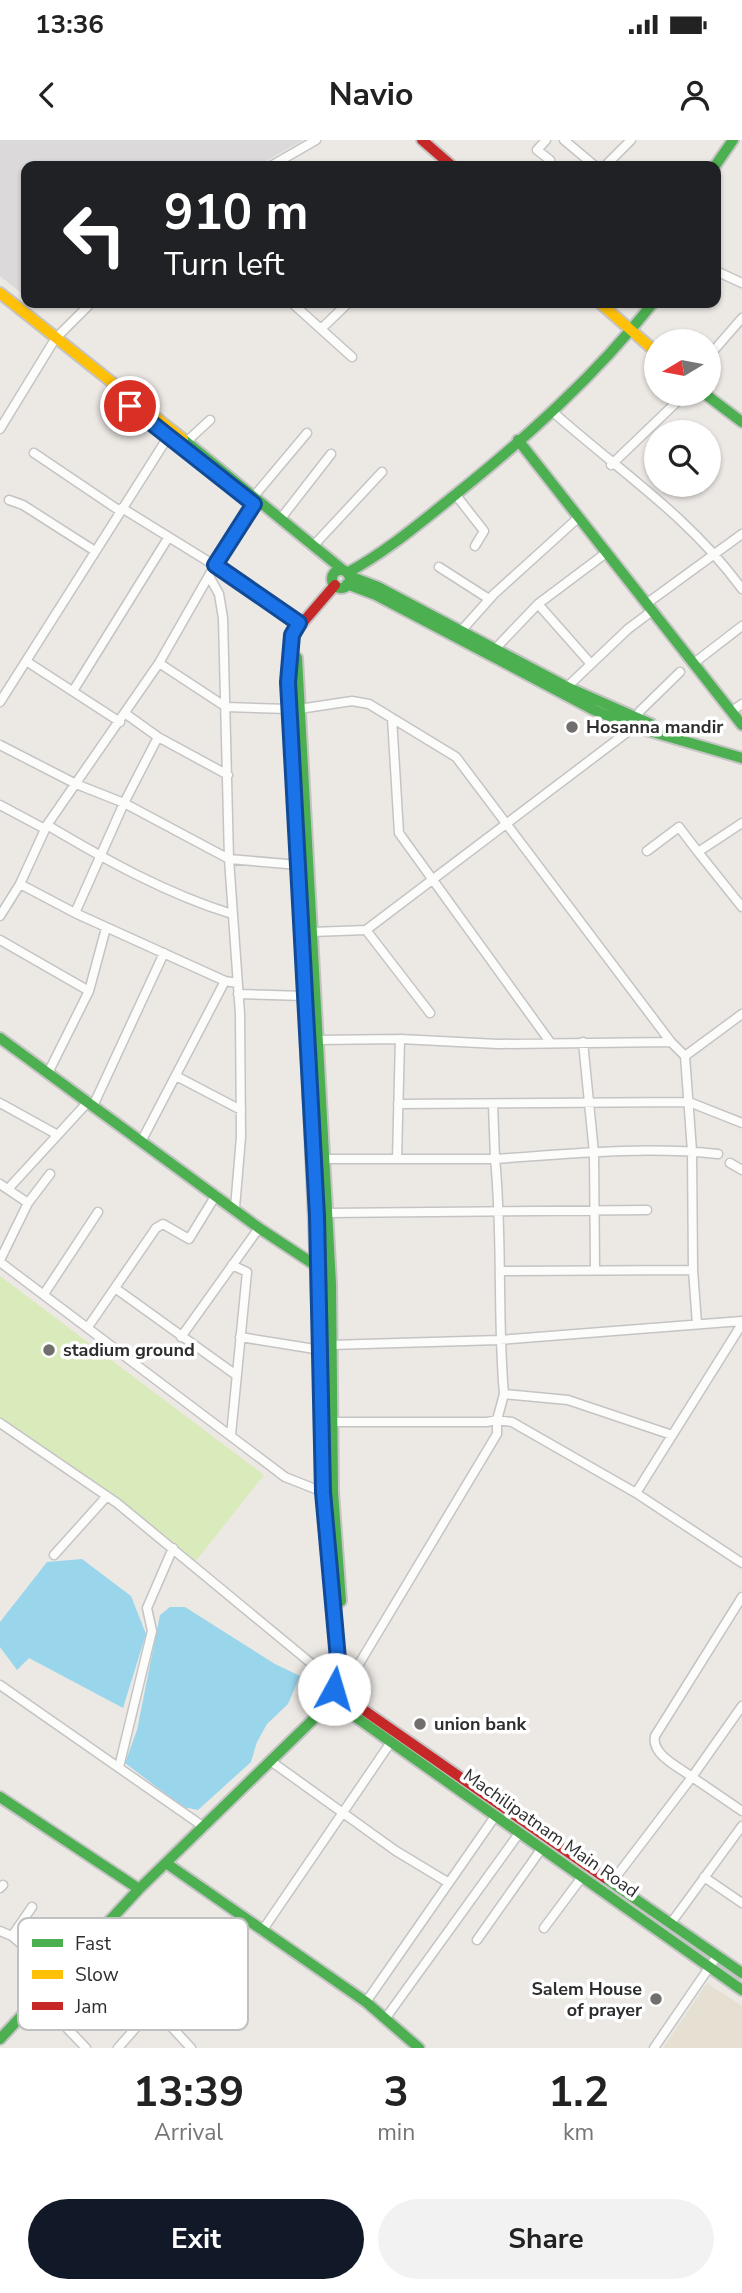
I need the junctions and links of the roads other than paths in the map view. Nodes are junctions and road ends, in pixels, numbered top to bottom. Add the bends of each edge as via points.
1 (316, 140) edge
2 (422, 140) edge
3 (545, 140) edge
4 (564, 140) edge
5 (631, 140) edge
6 (733, 140) edge
7 (280, 161) edge
8 (446, 161) edge
9 (549, 161) edge
10 (589, 161) edge
11 (610, 161) edge
12 (718, 161) edge
13 (721, 273) edge
14 (742, 283) edge
15 (0, 293) edge
16 (0, 301) edge
17 (86, 308) edge
18 (298, 308) edge
19 (343, 308) edge
20 (606, 308) edge
21 (649, 308) edge
22 (742, 318) edge
23 (321, 329) junction
24 (632, 331) junction
25 (54, 341) junction
26 (644, 342) edge
27 (721, 342) edge
28 (352, 357) dead end
29 (672, 406) edge
30 (721, 406) edge
31 (553, 412) junction
32 (210, 420) dead end
33 (742, 422) edge
34 (0, 429) edge
35 (307, 433) dead end
36 (168, 437) junction
37 (518, 440) junction
38 (186, 442) junction
39 (34, 453) dead end
40 (331, 454) dead end
41 (611, 465) junction
42 (382, 472) dead end
43 (454, 494) junction
44 (9, 500) dead end
45 (254, 500) junction
46 (121, 510) junction
47 (282, 517) junction
48 (578, 518) junction
49 (742, 534) edge
50 (168, 538) junction
51 (315, 544) junction
52 (475, 546) dead end
53 (96, 551) junction
54 (716, 552) junction
55 (606, 554) junction
56 (215, 565) junction
57 (439, 567) dead end
58 (209, 576) junction
59 (342, 578) junction
60 (742, 589) edge
61 (489, 599) junction
62 (538, 604) junction
63 (649, 607) junction
64 (299, 623) junction
65 (742, 626) edge
66 (461, 631) junction
67 (494, 650) junction
68 (26, 661) junction
69 (159, 663) junction
70 (694, 663) junction
71 (592, 664) junction
72 (680, 672) dead end
73 (566, 687) junction
74 (73, 691) junction
75 (0, 702) edge
76 (742, 704) edge
77 (226, 708) junction
78 (294, 709) junction
79 (732, 711) junction
80 (126, 714) junction
81 (392, 718) junction
82 (120, 722) junction
83 (634, 722) junction
84 (742, 725) edge
85 (158, 737) junction
86 (0, 745) edge
87 (742, 751) edge
88 (742, 758) edge
89 (228, 775) junction
90 (76, 784) junction
91 (124, 803) junction
92 (1, 807) edge
93 (742, 823) edge
94 (506, 825) junction
95 (46, 827) junction
96 (647, 851) dead end
97 (698, 852) junction
98 (100, 857) junction
99 (229, 859) junction
100 (299, 865) junction
101 (433, 879) junction
102 (20, 884) junction
103 (742, 907) edge
104 (75, 914) junction
105 (232, 914) junction
106 (0, 916) edge
107 (106, 928) junction
108 (366, 930) junction
109 (312, 932) junction
110 (0, 940) edge
111 (164, 953) junction
112 (225, 981) junction
113 (237, 984) junction
114 (89, 991) junction
115 (238, 995) junction
116 (304, 996) junction
117 (430, 1013) dead end
118 (742, 1014) edge
119 (0, 1038) edge
120 (400, 1039) junction
121 (317, 1040) junction
122 (550, 1042) junction
123 (583, 1042) junction
124 (671, 1042) junction
125 (685, 1056) junction
126 (48, 1073) junction
127 (176, 1076) junction
128 (689, 1102) junction
129 (0, 1103) edge
130 (587, 1103) junction
131 (398, 1104) junction
132 (493, 1104) junction
133 (90, 1105) junction
134 (241, 1110) junction
135 (742, 1123) edge
136 (56, 1134) junction
137 (142, 1140) junction
138 (692, 1151) junction
139 (594, 1153) junction
140 (718, 1154) dead end
141 (397, 1158) junction
142 (319, 1159) junction
143 (495, 1159) junction
144 (730, 1163) dead end
145 (742, 1170) edge
146 (50, 1174) dead end
147 (0, 1184) edge
148 (8, 1189) junction
149 (216, 1195) junction
150 (28, 1203) junction
151 (234, 1208) junction
152 (647, 1210) dead end
153 (594, 1211) junction
154 (98, 1212) dead end
155 (501, 1212) junction
156 (327, 1213) junction
157 (259, 1228) junction
158 (0, 1261) edge
159 (232, 1265) junction
160 (324, 1268) junction
161 (595, 1269) junction
162 (693, 1270) junction
163 (502, 1271) junction
164 (115, 1288) junction
165 (44, 1294) junction
166 (742, 1323) edge
167 (697, 1324) junction
168 (88, 1327) junction
169 (181, 1337) junction
170 (240, 1337) junction
171 (499, 1340) junction
172 (325, 1347) junction
173 (236, 1375) junction
174 (504, 1394) junction
175 (497, 1420) junction
176 (332, 1422) junction
177 (0, 1423) edge
178 (231, 1435) junction
179 (672, 1435) junction
180 (323, 1492) junction
181 (636, 1493) junction
182 (107, 1496) junction
183 (173, 1548) junction
184 (54, 1555) dead end
185 (742, 1563) edge
186 (742, 1597) edge
187 (0, 1685) edge
188 (338, 1693) junction
189 (742, 1706) edge
190 (391, 1742) junction
191 (272, 1762) junction
192 (119, 1767) junction
193 (451, 1777) junction
194 (692, 1777) junction
195 (0, 1797) edge
196 (742, 1811) edge
197 (343, 1812) junction
198 (496, 1815) junction
199 (742, 1826) edge
200 (204, 1827) junction
201 (520, 1832) junction
202 (542, 1848) junction
203 (166, 1863) junction
204 (582, 1877) junction
205 (705, 1877) junction
206 (612, 1882) junction
207 (449, 1883) junction
208 (139, 1889) junction
209 (742, 1903) edge
210 (32, 1907) dead end
211 (25, 1918) edge
212 (113, 1918) edge
213 (244, 1918) edge
214 (248, 1921) edge
215 (671, 1923) junction
216 (18, 1928) edge
217 (544, 1928) dead end
218 (0, 1930) edge
219 (262, 1931) junction
220 (12, 1937) junction
221 (477, 1940) dead end
222 (18, 1942) edge
223 (717, 1956) junction
224 (710, 1967) junction
225 (742, 1973) edge
226 (742, 1990) edge
227 (366, 2002) junction
228 (385, 2019) junction
229 (18, 2020) edge
230 (68, 2030) edge
231 (134, 2030) edge
232 (174, 2030) edge
233 (0, 2039) edge
234 (86, 2048) edge
235 (118, 2048) edge
236 (191, 2048) edge
237 (419, 2048) edge
238 (653, 2048) edge

1 - 7 street
2 - 8 main road
3 - 9 street via 537,150
4 - 10 street
5 - 11 street
6 - 12 main road
13 - 14 street
15 - 25 main road
16 - 25 main road
17 - 25 street
18 - 23 street
19 - 23 street
20 - 24 main road
21 - 24 main road
22 - 27 street
23 - 28 street
24 - 26 main road
24 - 31 main road
25 - 34 street
25 - 36 main road
25 - 38 main road
29 - 41 street
30 - 33 main road
31 - 37 main road
31 - 41 street
32 - 38 street
35 - 45 street
36 - 38 street
36 - 45 main road
36 - 46 street
37 - 43 main road
37 - 48 main road
38 - 45 main road
39 - 46 street
40 - 47 street
41 - 54 street via 660,498
42 - 51 street
43 - 52 street via 478,517 484,531
43 - 59 main road via 377,557
44 - 53 street
45 - 47 main road
45 - 56 street
45 - 59 main road
46 - 50 street
46 - 53 street
47 - 51 main road
48 - 55 main road
48 - 61 street
49 - 54 street
50 - 56 street
50 - 74 street
51 - 59 main road
53 - 68 street
54 - 60 street
54 - 63 street
55 - 62 street
55 - 63 main road
56 - 58 street
56 - 64 street
57 - 61 street
58 - 69 street
58 - 77 street via 222,609
59 - 64 main road
59 - 66 main road via 378,587
59 - 78 main road via 302,629
59 - 83 main road via 561,694
61 - 66 street
62 - 67 street
62 - 71 street
63 - 70 main road
63 - 71 street
64 - 78 main road via 292,635
65 - 70 street
66 - 67 main road
67 - 73 main road
68 - 74 street
68 - 75 street
69 - 77 street
69 - 80 street
70 - 79 main road
71 - 73 street
72 - 83 street
73 - 83 main road
74 - 82 street
76 - 79 street
77 - 78 street
77 - 89 street
78 - 81 street via 352,701 369,704
78 - 100 main road
78 - 109 main road
79 - 84 main road
80 - 82 street
80 - 85 street
81 - 94 street via 456,757
81 - 101 street via 399,833
82 - 90 street
83 - 87 main road
83 - 88 main road
83 - 94 street
85 - 89 street
85 - 91 street
86 - 90 street
89 - 99 street
90 - 91 street
90 - 95 street
91 - 98 street
91 - 99 street
92 - 95 street
93 - 97 street
94 - 101 street
94 - 124 street
95 - 98 street
95 - 102 street
96 - 97 street via 679,828
97 - 103 street
98 - 104 street
98 - 105 street via 197,903
99 - 100 street
99 - 105 street
100 - 116 main road
101 - 108 street
101 - 122 street
102 - 104 street
102 - 106 street
104 - 107 street
105 - 113 street
107 - 111 street
107 - 114 street
108 - 109 street
108 - 117 street
109 - 121 main road
110 - 114 street
111 - 112 street
111 - 133 street
112 - 113 street
112 - 127 street
113 - 115 street
114 - 126 street
115 - 116 street
115 - 134 street
116 - 142 main road
118 - 125 street
119 - 126 main road
120 - 121 street
120 - 122 street
120 - 131 street
121 - 142 main road
122 - 123 street
123 - 124 street
123 - 130 street
124 - 125 street
125 - 128 street
126 - 133 main road
127 - 134 street
127 - 137 street
128 - 130 street
128 - 135 street
128 - 138 street
129 - 136 street
130 - 132 street
130 - 139 street
131 - 132 street
131 - 141 street
132 - 143 street
133 - 136 street
133 - 137 main road
134 - 151 street
136 - 148 street
137 - 149 main road
138 - 139 street
138 - 140 street
138 - 162 street
139 - 143 street
139 - 153 street
141 - 142 street
141 - 143 street
142 - 156 main road
142 - 160 main road
143 - 155 street
144 - 145 street
146 - 150 street
147 - 148 street
148 - 150 street
149 - 151 main road
149 - 164 street via 189,1239 163,1224 156,1228
150 - 158 street
151 - 157 main road
152 - 153 street
153 - 155 street
153 - 161 street
154 - 165 street
155 - 156 street
155 - 163 street
156 - 160 main road
157 - 159 street
157 - 160 main road
158 - 165 street
159 - 169 street
159 - 170 street via 247,1272
160 - 172 main road
161 - 162 street
161 - 163 street
162 - 167 street
163 - 171 street
164 - 168 street
164 - 169 street
165 - 168 street
166 - 167 street
166 - 179 street
167 - 171 street
168 - 178 street
169 - 173 street
170 - 172 street
170 - 173 street
171 - 172 street
171 - 174 street
172 - 176 main road
172 - 180 main road
173 - 178 street
174 - 175 street
174 - 179 street via 568,1400
175 - 176 street
175 - 181 street via 512,1422
175 - 188 street via 496,1434
176 - 188 main road via 345,1660
177 - 182 street
178 - 180 street via 285,1477
179 - 181 street
180 - 188 main road
181 - 185 street
182 - 183 street
182 - 184 street
183 - 188 street
183 - 192 street via 147,1608 152,1631
186 - 194 street via 654,1736 657,1751
187 - 192 street
188 - 190 main road, Machilipatnam Main Road
188 - 191 main road
188 - 193 main road, Machilipatnam Main Road
189 - 194 street
190 - 193 main road, Machilipatnam Main Road
190 - 197 street
191 - 197 street
191 - 200 main road
192 - 200 street
193 - 198 main road, Machilipatnam Main Road
193 - 206 main road, Machilipatnam Main Road
194 - 196 street
194 - 206 street
195 - 208 main road
197 - 207 street
197 - 219 street
198 - 201 main road, Machilipatnam Main Road
198 - 207 street
199 - 205 street
200 - 203 main road
201 - 202 main road, Machilipatnam Main Road
201 - 228 street
202 - 204 main road, Machilipatnam Main Road
202 - 221 street
203 - 208 main road
203 - 213 main road
204 - 217 street
204 - 224 main road, Machilipatnam Main Road
205 - 209 street
205 - 215 street
206 - 215 main road, Machilipatnam Main Road
207 - 227 street
208 - 212 main road
210 - 211 street
214 - 219 main road
215 - 223 main road, Machilipatnam Main Road
216 - 220 street
218 - 220 street
219 - 227 main road
220 - 222 street
223 - 224 street
223 - 225 main road, Machilipatnam Main Road
224 - 226 main road, Machilipatnam Main Road
224 - 238 street
227 - 228 main road
228 - 237 main road
229 - 233 main road
230 - 234 street
231 - 235 street
232 - 236 street

